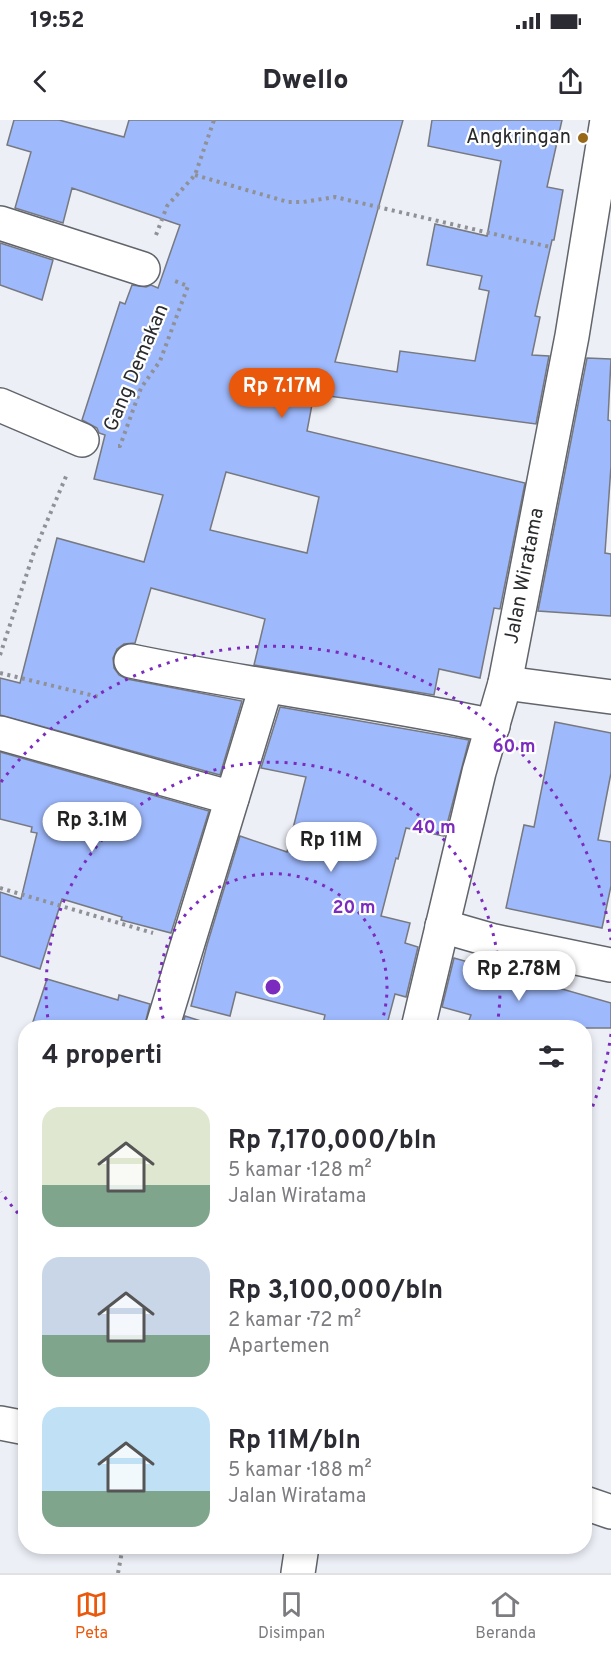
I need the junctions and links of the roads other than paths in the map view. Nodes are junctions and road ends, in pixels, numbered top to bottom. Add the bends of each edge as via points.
1 (607, 120) edge
2 (0, 223) edge
3 (143, 269) road end
4 (0, 405) edge
5 (82, 440) road end
6 (131, 661) dead end
7 (505, 682) junction
8 (266, 687) junction
9 (611, 697) edge
10 (492, 726) junction
11 (0, 734) edge
12 (232, 798) junction
13 (442, 926) junction
14 (611, 965) edge
15 (164, 1020) edge
16 (419, 1020) edge
17 (0, 1422) edge
18 (18, 1426) edge
19 (592, 1505) edge
20 (611, 1512) edge
21 (301, 1554) edge
22 (298, 1573) edge

1 - 7 street, Jalan Wiratama via 572,336
2 - 3 street
4 - 5 street
6 - 8 street
7 - 9 street
7 - 10 street, Jalan Wiratama
8 - 10 street
8 - 12 street
10 - 13 street, Jalan Wiratama
11 - 12 street
12 - 15 street
13 - 14 street
13 - 16 street, Jalan Wiratama
17 - 18 street
19 - 20 street
21 - 22 street

